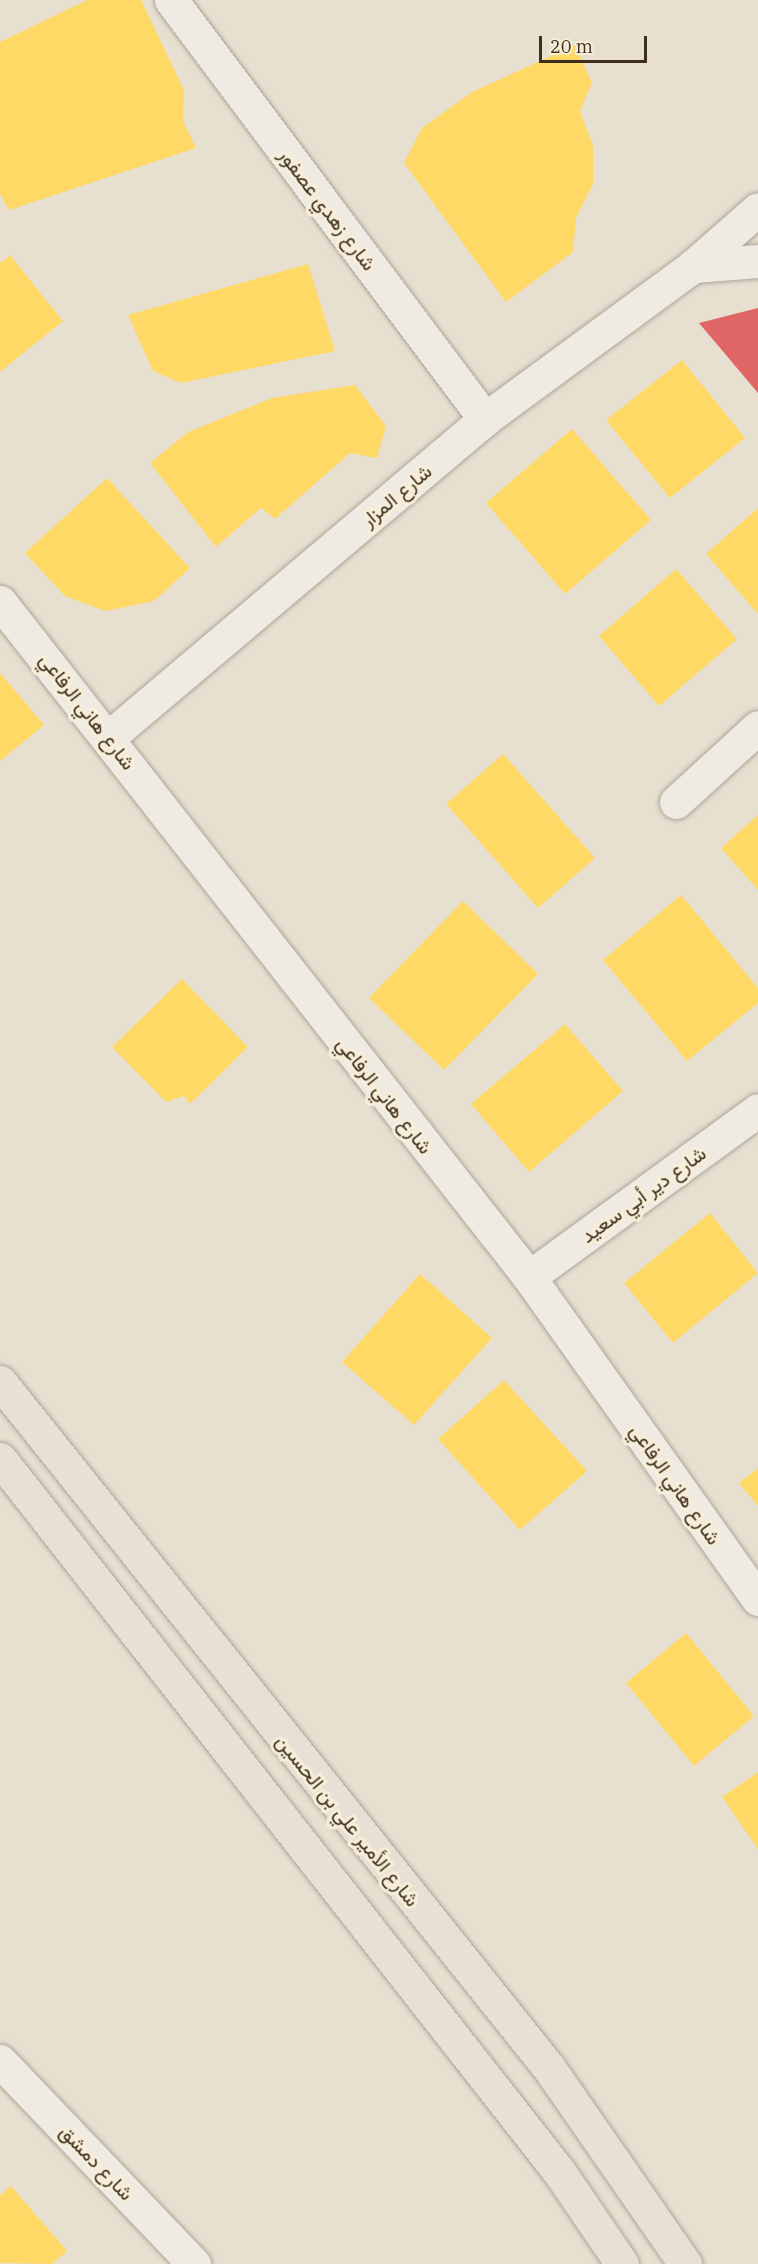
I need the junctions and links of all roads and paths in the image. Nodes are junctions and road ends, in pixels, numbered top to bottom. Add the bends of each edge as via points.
1 (171, 0) edge
2 (758, 209) edge
3 (758, 261) edge
4 (693, 266) junction
5 (485, 419) junction
6 (0, 602) edge
7 (758, 727) edge
8 (109, 737) junction
9 (676, 802) dead end
10 (758, 1110) edge
11 (529, 1277) junction
12 (0, 1382) edge
13 (0, 1459) edge
14 (758, 1599) edge
15 (0, 2061) edge
16 (194, 2264) edge
17 (622, 2264) edge
18 (685, 2264) edge

1 - 5 street, شارع زهدي عصفور
2 - 4 street, شارع المزار
3 - 4 street
4 - 5 street, شارع المزار
5 - 8 street, شارع المزار
6 - 8 street, شارع هاني الرفاعي
7 - 9 street
8 - 11 street, شارع هاني الرفاعي
10 - 11 street, شارع دير أبي سعيد
11 - 14 street, شارع هاني الرفاعي
12 - 18 main road, شارع الأمير علي بن الحسين via 549,2068
13 - 17 main road via 560,2173
15 - 16 street, شارع دمشق

